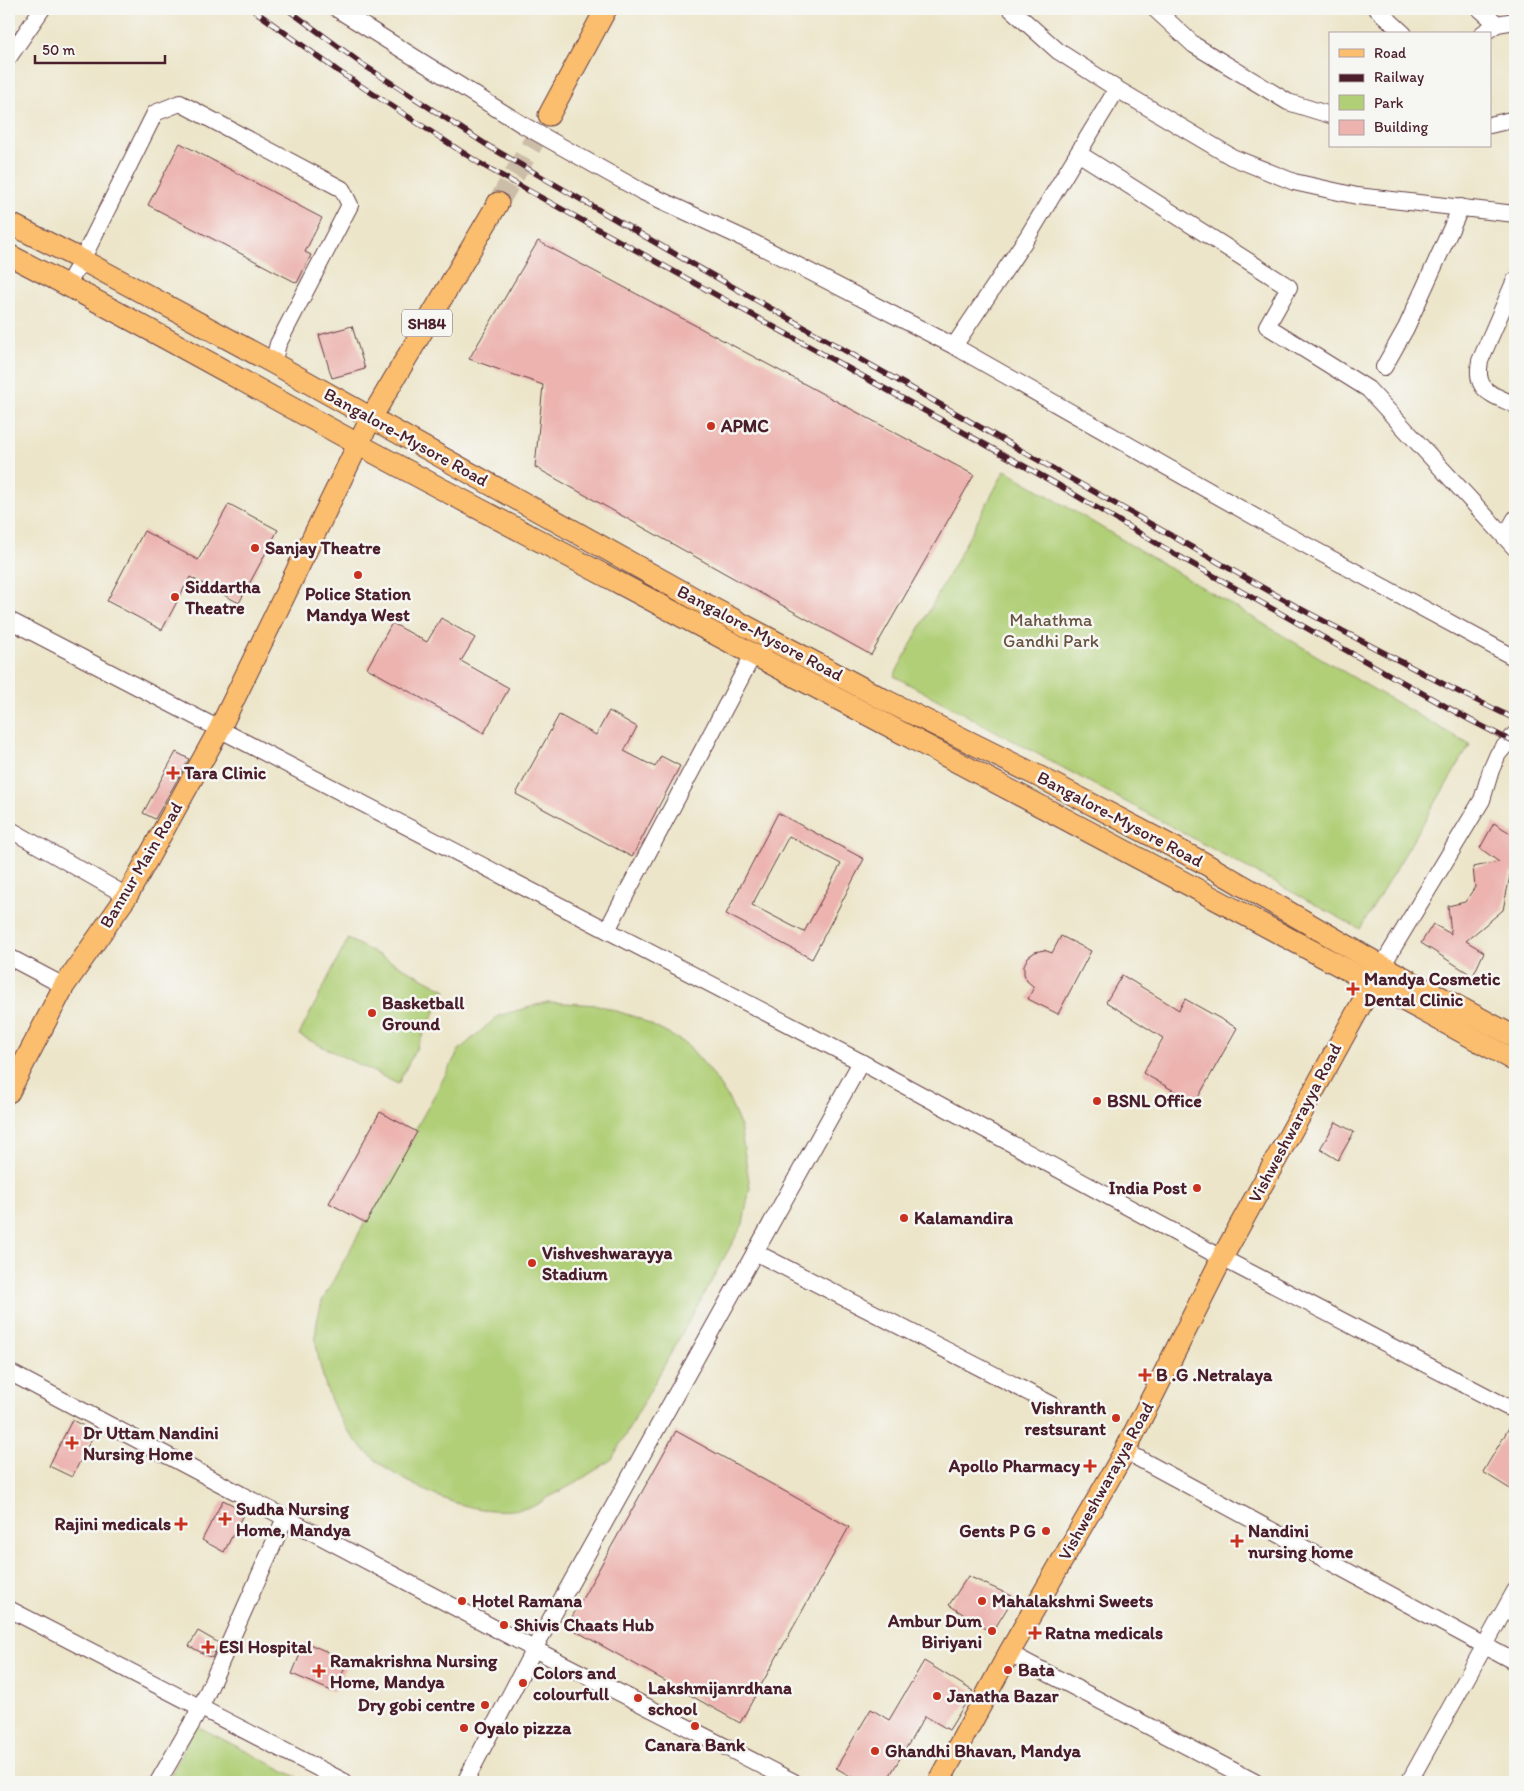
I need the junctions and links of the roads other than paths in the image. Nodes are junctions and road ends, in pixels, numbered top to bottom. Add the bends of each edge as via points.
1 (42, 9) edge
2 (337, 9) edge
3 (606, 9) edge
4 (1011, 9) edge
5 (1155, 9) edge
6 (1377, 9) edge
7 (1480, 9) edge
8 (1515, 21) edge
9 (1497, 24) junction
10 (1402, 32) edge
11 (1485, 32) edge
12 (9, 57) edge
13 (1117, 89) junction
14 (1329, 115) edge
15 (549, 116) tunnel mouth
16 (1515, 119) edge
17 (1492, 125) edge
18 (1078, 153) junction
19 (498, 203) tunnel mouth
20 (1461, 207) junction
21 (1515, 214) edge
22 (9, 222) edge
23 (9, 255) edge
24 (82, 260) junction
25 (1515, 280) edge
26 (67, 285) junction
27 (954, 346) junction
28 (273, 363) junction
29 (1384, 367) dead end
30 (1515, 405) edge
31 (371, 418) junction
32 (358, 444) junction
33 (1515, 519) edge
34 (1510, 542) edge
35 (9, 620) edge
36 (754, 655) junction
37 (1515, 658) edge
38 (219, 730) junction
39 (1515, 734) edge
40 (9, 829) edge
41 (127, 896) junction
42 (607, 930) junction
43 (9, 957) edge
44 (1377, 974) junction
45 (64, 986) junction
46 (1515, 1037) edge
47 (1515, 1061) edge
48 (861, 1062) junction
49 (10, 1089) edge
50 (755, 1252) junction
51 (1222, 1258) junction
52 (9, 1372) edge
53 (1053, 1405) dead end
54 (1515, 1411) edge
55 (1125, 1451) junction
56 (285, 1518) junction
57 (1515, 1591) edge
58 (9, 1609) edge
59 (1485, 1646) junction
60 (534, 1649) junction
61 (1009, 1653) junction
62 (1515, 1662) edge
63 (200, 1709) junction
64 (158, 1782) edge
65 (345, 1782) edge
66 (465, 1782) edge
67 (794, 1782) edge
68 (939, 1782) edge
69 (1255, 1782) edge
70 (1409, 1782) edge

1 - 12 street
2 - 27 street via 523,125 641,191 756,244
3 - 15 main road
4 - 13 street via 1058,50
5 - 14 street via 1194,45 1288,102
6 - 10 street
7 - 9 street
8 - 9 street
9 - 11 street
13 - 18 street
13 - 20 street via 1232,157 1294,182 1357,196
16 - 17 street
18 - 27 street via 1028,236
18 - 34 street via 1289,287 1267,326 1368,389
19 - 31 main road, SH84
20 - 21 street
20 - 29 street via 1406,328
22 - 24 main road, Bangalore-Mysore Road
23 - 26 main road, Bangalore-Mysore Road
24 - 26 street
24 - 28 main road, Bangalore-Mysore Road
24 - 28 street via 154,113 180,103 342,189 350,205 278,344
25 - 30 street via 1478,372 1485,390
26 - 32 main road, Bangalore-Mysore Road
27 - 37 street via 1278,530
28 - 31 main road, Bangalore-Mysore Road
31 - 32 main road, SH84
31 - 44 main road, Bangalore-Mysore Road via 883,700 1202,862
32 - 36 main road, Bangalore-Mysore Road
32 - 38 main road, Bannur Main Road
33 - 34 street
35 - 38 street
36 - 42 street
36 - 44 main road, Bangalore-Mysore Road via 1072,822
38 - 41 main road, Bannur Main Road
38 - 42 street
39 - 44 street via 1498,754 1482,800
40 - 41 street
41 - 45 main road, Bannur Main Road
42 - 48 street
43 - 45 street
44 - 46 main road, Bangalore-Mysore Road
44 - 47 main road, Bangalore-Mysore Road
44 - 51 main road, Vishweshwarayya Road
45 - 49 main road, Bannur Main Road
48 - 50 street
48 - 51 street
50 - 53 street
50 - 60 street
51 - 54 street
51 - 55 main road, Vishweshwarayya Road
52 - 56 street
55 - 59 street
55 - 61 main road, Vishweshwarayya Road
56 - 60 street
56 - 63 street
57 - 59 street
58 - 63 street
59 - 62 street
59 - 70 street
60 - 66 street
60 - 67 street
61 - 68 main road, Vishweshwarayya Road
61 - 69 street
63 - 64 street
63 - 65 street

